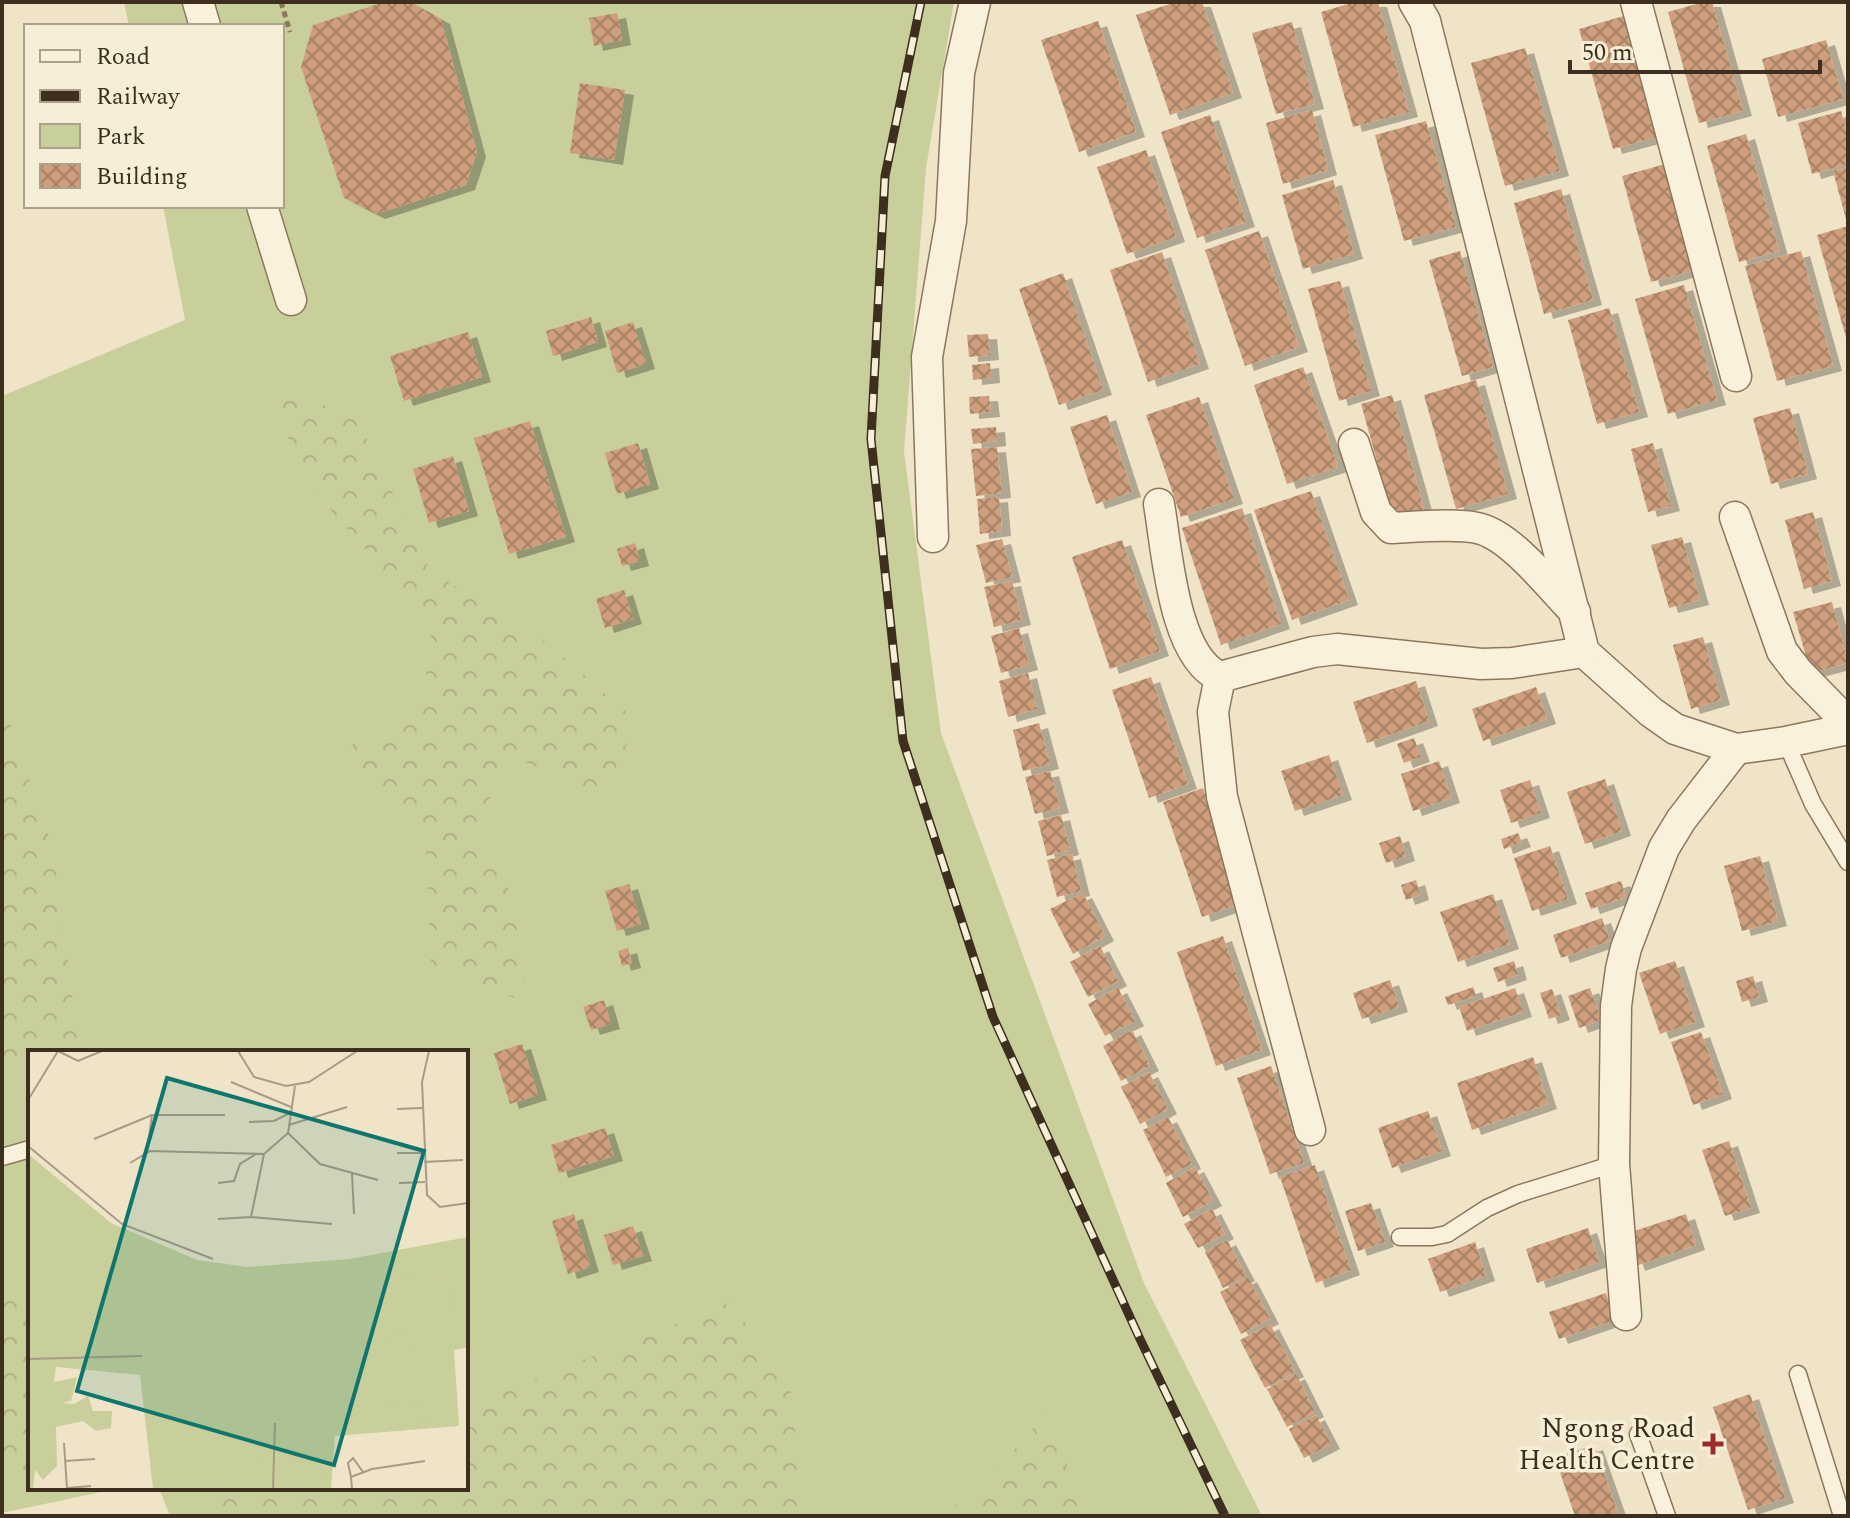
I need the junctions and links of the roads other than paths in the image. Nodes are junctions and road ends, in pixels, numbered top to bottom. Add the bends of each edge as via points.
1 (198, 2) edge
2 (975, 2) edge
3 (1636, 2) edge
4 (1422, 5) edge
5 (204, 24) edge
6 (263, 208) edge
7 (291, 300) dead end
8 (1736, 376) dead end
9 (1354, 444) dead end
10 (1159, 504) dead end
11 (1735, 517) dead end
12 (933, 537) dead end
13 (1575, 612) junction
14 (1584, 652) junction
15 (1220, 677) junction
16 (1848, 723) edge
17 (1848, 729) edge
18 (1786, 742) junction
19 (1736, 749) junction
20 (1848, 862) edge
21 (1310, 1130) dead end
22 (28, 1150) edge
23 (2, 1157) edge
24 (1614, 1164) junction
25 (1400, 1237) dead end
26 (1626, 1315) dead end
27 (1798, 1374) dead end
28 (1638, 1434) dead end
29 (1667, 1516) edge
30 (1842, 1516) edge

1 - 5 street
2 - 12 street via 959,73 951,221 927,357
3 - 8 street
4 - 13 street
6 - 7 street
9 - 13 street via 1376,512 1391,528 1477,528 1493,534
10 - 15 street via 1180,623 1202,664
11 - 16 street via 1782,651
13 - 14 street
14 - 15 street via 1481,664 1337,649
14 - 19 street via 1675,729
15 - 21 street via 1213,712 1222,797
17 - 18 street
18 - 19 street
18 - 20 lane via 1813,804
19 - 24 street via 1664,848 1626,948 1616,1006
22 - 23 lane
24 - 25 lane via 1518,1194 1447,1234
24 - 26 street
27 - 30 lane
28 - 29 lane

